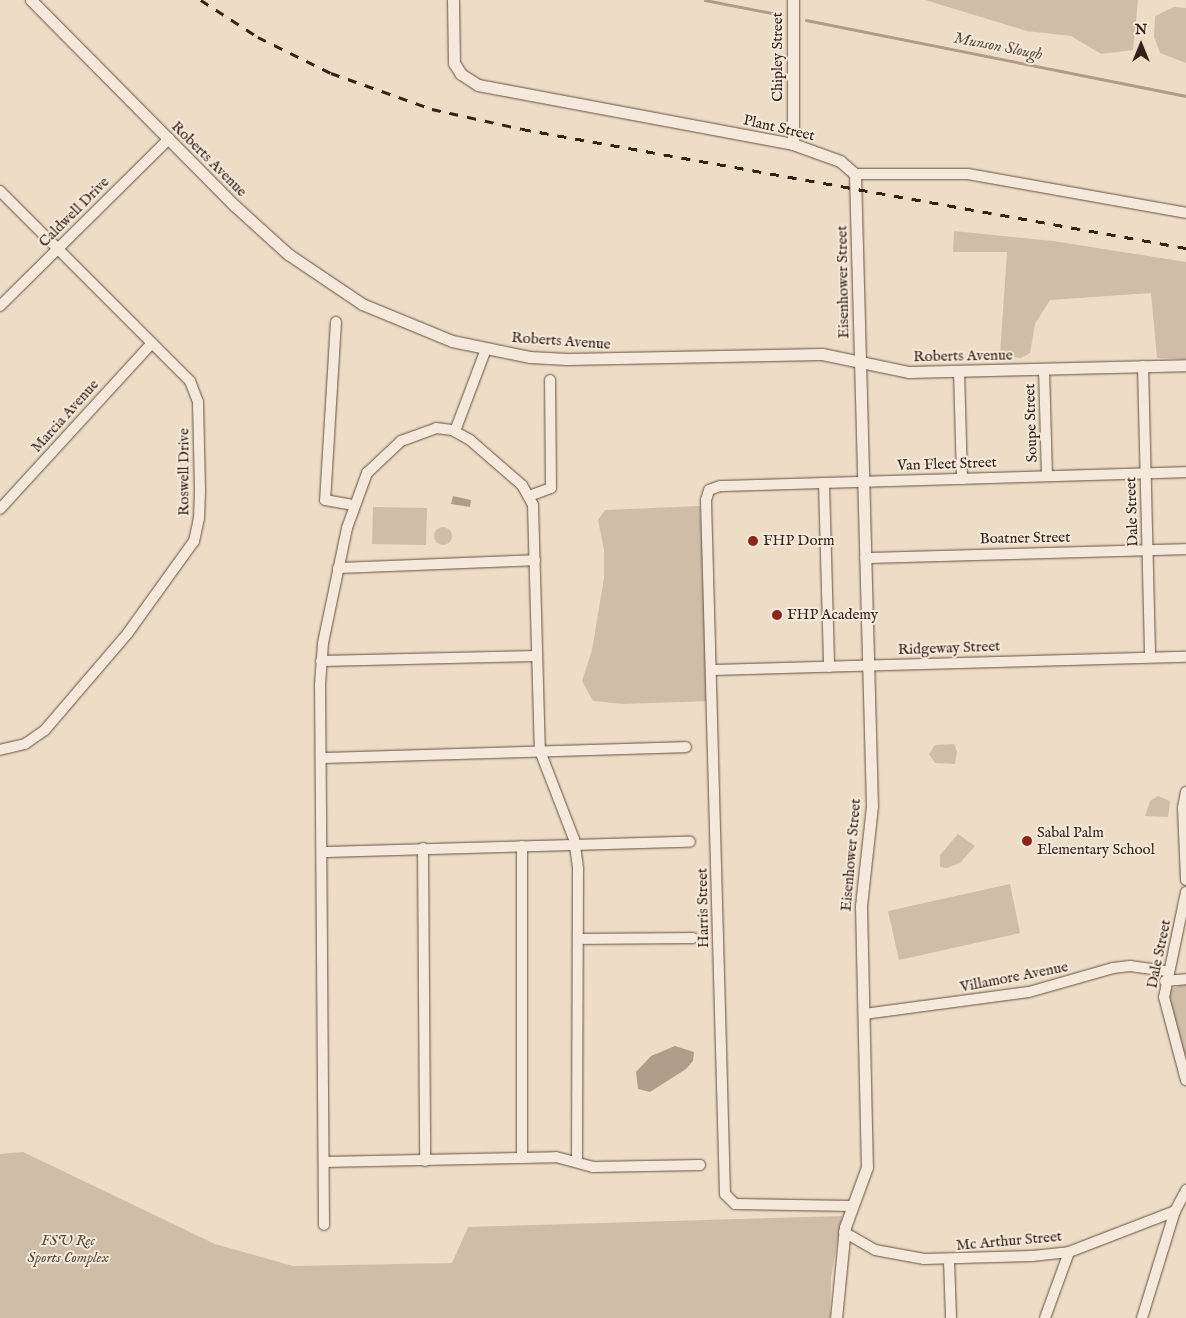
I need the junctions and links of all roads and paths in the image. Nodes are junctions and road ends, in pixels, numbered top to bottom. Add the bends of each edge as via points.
1 (31, 0) edge
2 (453, 0) edge
3 (793, 0) edge
4 (169, 139) junction
5 (792, 144) junction
6 (854, 174) junction
7 (0, 191) edge
8 (1186, 213) edge
9 (57, 250) junction
10 (0, 306) edge
11 (336, 322) dead end
12 (152, 344) junction
13 (486, 349) junction
14 (860, 362) junction
15 (1186, 365) edge
16 (1143, 366) junction
17 (1044, 369) junction
18 (889, 370) junction
19 (959, 371) junction
20 (550, 380) dead end
21 (860, 390) junction
22 (454, 432) junction
23 (1186, 472) edge
24 (1146, 473) junction
25 (1047, 476) junction
26 (962, 479) junction
27 (863, 482) junction
28 (824, 483) junction
29 (709, 490) joint
30 (529, 496) junction
31 (354, 505) junction
32 (0, 509) edge
33 (1186, 549) edge
34 (1148, 550) junction
35 (865, 558) junction
36 (534, 560) junction
37 (338, 568) junction
38 (536, 656) junction
39 (1186, 656) edge
40 (1150, 658) junction
41 (321, 661) junction
42 (869, 665) junction
43 (829, 666) junction
44 (712, 670) junction
45 (686, 747) dead end
46 (0, 750) edge
47 (540, 751) junction
48 (321, 758) junction
49 (1186, 792) edge
50 (1185, 828) edge
51 (690, 842) dead end
52 (575, 845) junction
53 (522, 846) junction
54 (423, 848) junction
55 (323, 852) junction
56 (1186, 880) edge
57 (1186, 892) edge
58 (692, 938) dead end
59 (578, 939) junction
60 (1166, 976) junction
61 (1186, 979) edge
62 (864, 1014) junction
63 (1186, 1080) edge
64 (522, 1158) junction
65 (425, 1161) junction
66 (324, 1162) junction
67 (577, 1162) junction
68 (700, 1165) dead end
69 (1186, 1190) edge
70 (853, 1206) junction
71 (1175, 1211) junction
72 (324, 1226) dead end
73 (844, 1232) junction
74 (1069, 1252) junction
75 (949, 1260) junction
76 (836, 1318) edge
77 (951, 1318) edge
78 (1045, 1318) edge
79 (1142, 1318) edge

1 - 4 street, Roberts Avenue
2 - 5 street, Plant Street via 452,42 457,68 470,82 488,89 639,113
3 - 5 street, Chipley Street
4 - 9 street, Caldwell Drive
4 - 13 street, Roberts Avenue via 275,244 333,287 430,334
5 - 6 street, Plant Street via 840,161
6 - 8 street via 968,174
6 - 14 street, Eisenhower Street
7 - 9 street, Roswell Drive
9 - 10 street, Caldwell Drive
9 - 12 street, Roswell Drive
11 - 31 street via 325,500
12 - 32 street, Marcia Avenue
12 - 46 street, Roswell Drive via 190,381 198,402 200,491 194,540 128,633 45,730 25,744
13 - 14 street, Roberts Avenue via 567,359 822,354
13 - 22 street
14 - 18 street, Roberts Avenue
14 - 21 street, Eisenhower Street
15 - 16 street, Roberts Avenue
16 - 17 street, Roberts Avenue
16 - 24 street, Dale Street
17 - 19 street, Roberts Avenue
17 - 25 street, Soupe Street
18 - 19 street, Roberts Avenue
18 - 21 street via 869,376
19 - 26 street
20 - 30 street via 550,488
21 - 27 street, Eisenhower Street
22 - 30 street via 503,466
22 - 31 street via 436,428 415,434 390,448 367,473
23 - 24 street, Van Fleet Street
24 - 25 street, Van Fleet Street
24 - 34 street, Dale Street
25 - 26 street, Van Fleet Street
26 - 27 street, Van Fleet Street
27 - 28 street, Van Fleet Street
27 - 35 street, Eisenhower Street
28 - 29 street, Van Fleet Street via 720,486
28 - 43 street
29 - 44 street, Harris Street via 706,500
30 - 36 street via 534,520
31 - 37 street
33 - 34 street, Boatner Street
34 - 35 street, Boatner Street
34 - 40 street, Dale Street
35 - 42 street, Eisenhower Street
36 - 37 street
36 - 38 street
37 - 41 street
38 - 41 street
38 - 47 street
39 - 40 street, Ridgeway Street
40 - 42 street, Ridgeway Street
41 - 48 street
42 - 43 street, Ridgeway Street
42 - 62 street, Eisenhower Street via 872,806 861,906
43 - 44 street, Ridgeway Street
44 - 70 street, Harris Street via 726,1194 735,1204
45 - 47 street
47 - 48 street
47 - 52 street
48 - 55 street
49 - 50 street
50 - 56 street
51 - 52 street
52 - 53 street
52 - 59 street
53 - 54 street
53 - 64 street
54 - 55 street
54 - 65 street
55 - 66 street
57 - 60 street, Dale Street
58 - 59 street
59 - 67 street
60 - 61 street, Villamore Avenue
60 - 62 street, Villamore Avenue via 1130,966 1113,968 1030,992
60 - 63 street, Dale Street via 1167,1014
62 - 70 street, Eisenhower Street via 867,1167
64 - 65 street
64 - 67 street via 556,1157
65 - 66 street
66 - 72 street
67 - 68 street via 593,1167
69 - 71 street
70 - 73 street, Eisenhower Street
71 - 74 street, Mc Arthur Street
71 - 79 street
73 - 75 street, Mc Arthur Street via 876,1250
73 - 76 street, Eisenhower Street
74 - 75 street, Mc Arthur Street
74 - 78 street
75 - 77 street

